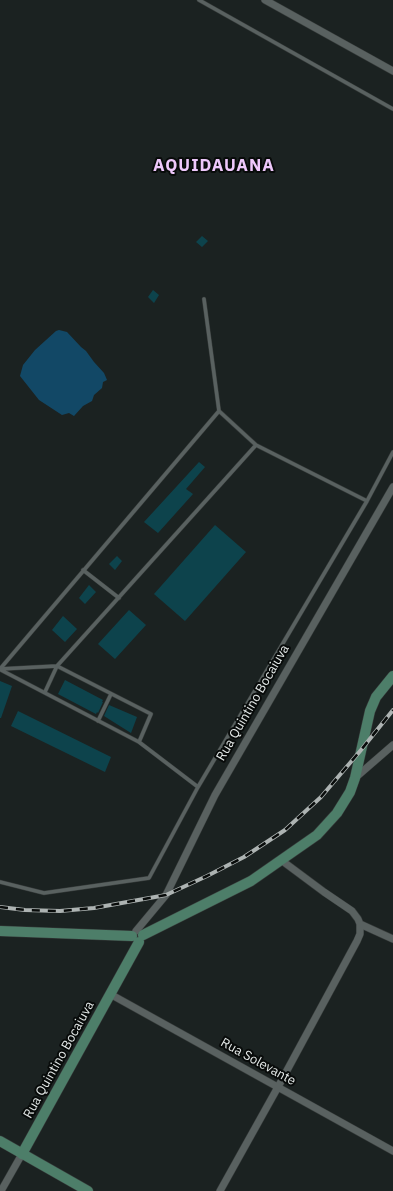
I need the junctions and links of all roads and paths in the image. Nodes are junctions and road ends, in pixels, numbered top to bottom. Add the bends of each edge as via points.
1 (199, 0) edge
2 (265, 0) edge
3 (393, 71) edge
4 (393, 109) edge
5 (204, 299) dead end
6 (219, 411) junction
7 (256, 445) junction
8 (393, 452) edge
9 (393, 487) edge
10 (386, 500) junction
11 (367, 501) junction
12 (393, 503) edge
13 (83, 570) junction
14 (119, 598) junction
15 (57, 666) junction
16 (0, 669) edge
17 (393, 676) edge
18 (45, 692) junction
19 (111, 694) junction
20 (98, 721) junction
21 (139, 742) junction
22 (393, 745) edge
23 (355, 778) junction
24 (198, 787) junction
25 (281, 860) junction
26 (0, 882) edge
27 (360, 924) junction
28 (0, 931) edge
29 (138, 936) junction
30 (393, 939) edge
31 (110, 994) junction
32 (278, 1086) junction
33 (0, 1142) edge
34 (393, 1151) edge
35 (22, 1154) junction
36 (1, 1191) edge
37 (88, 1191) edge
38 (220, 1191) edge

1 - 4 lane
2 - 3 street
5 - 6 lane
6 - 7 lane
6 - 13 lane
7 - 11 lane
7 - 14 lane
8 - 11 lane
9 - 10 street, Rua Quintino Bocaiuva
10 - 12 street
10 - 29 street, Rua Quintino Bocaiuva via 215,795 166,895
11 - 24 lane
13 - 14 lane
13 - 16 lane
14 - 15 lane
15 - 16 lane
15 - 18 lane
15 - 19 lane
16 - 18 lane
17 - 23 main road via 376,697 370,711
18 - 20 lane
19 - 20 lane
19 - 21 lane via 151,714
20 - 21 lane
21 - 24 lane
22 - 23 street
23 - 25 main road via 337,813 317,835
24 - 26 lane via 149,878 44,893
25 - 27 street via 348,908 356,915
25 - 29 main road via 251,880
27 - 30 street
27 - 32 street via 357,941
28 - 29 main road
29 - 31 main road, Rua Quintino Bocaiuva
31 - 32 street, Rua Solevante
31 - 35 main road, Rua Quintino Bocaiuva
32 - 34 street, Rua Solevante
32 - 38 street
33 - 35 main road
35 - 36 street, Rua Quintino Bocaiuva
35 - 37 main road

